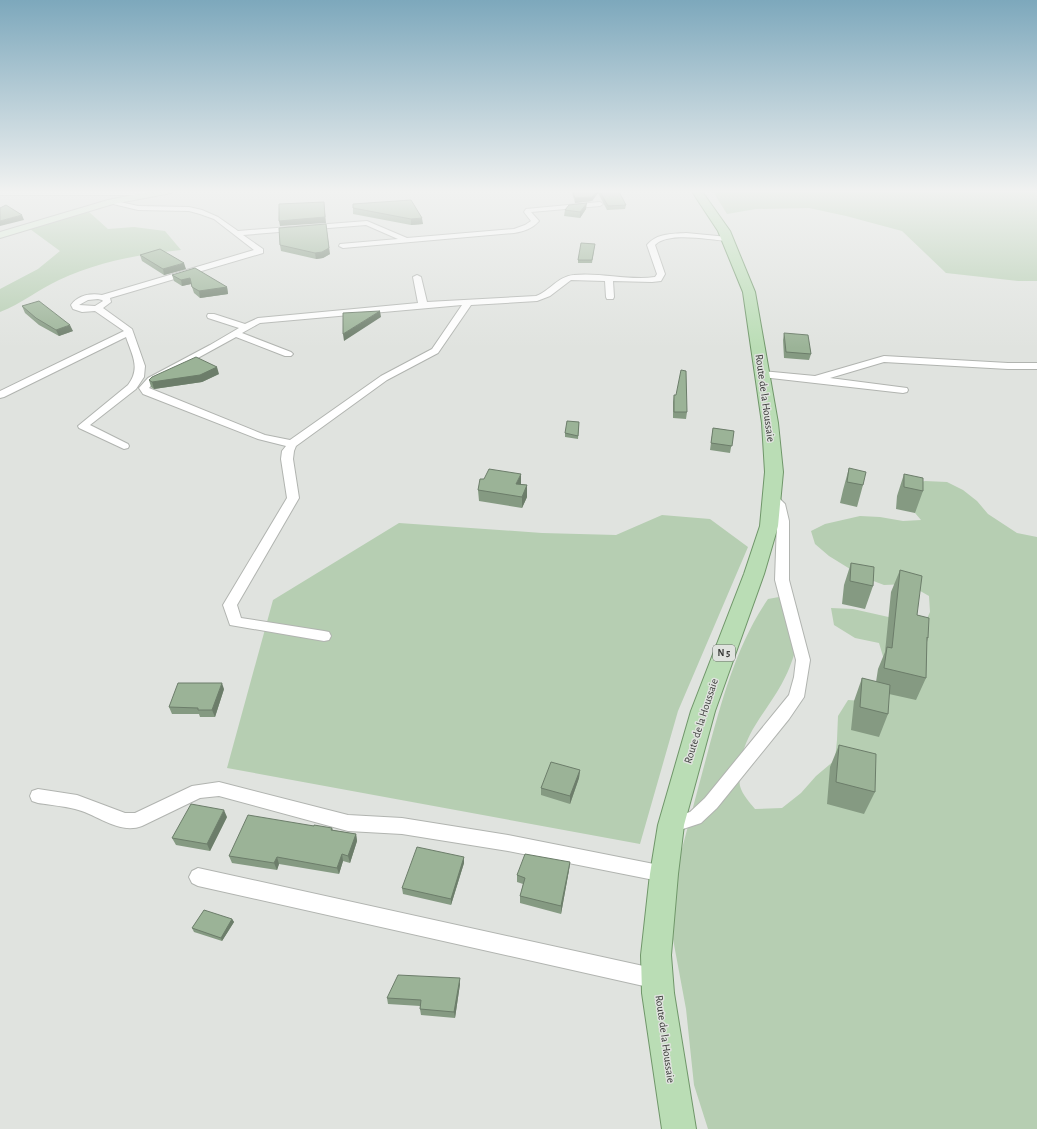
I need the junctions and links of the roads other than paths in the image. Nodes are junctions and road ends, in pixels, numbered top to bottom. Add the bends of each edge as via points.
1 (249, 243) edge
2 (379, 243) edge
3 (652, 243) edge
4 (729, 243) edge
5 (343, 246) dead end
6 (417, 277) dead end
7 (609, 278) junction
8 (103, 297) junction
9 (610, 297) dead end
10 (469, 301) junction
11 (423, 305) junction
12 (97, 308) junction
13 (211, 316) dead end
14 (246, 327) junction
15 (129, 332) junction
16 (236, 334) junction
17 (288, 354) dead end
18 (1037, 366) edge
19 (762, 374) junction
20 (815, 378) junction
21 (903, 390) dead end
22 (0, 395) edge
23 (292, 444) junction
24 (124, 446) dead end
25 (772, 498) junction
26 (324, 636) dead end
27 (38, 796) dead end
28 (671, 825) junction
29 (664, 874) junction
30 (198, 877) dead end
31 (657, 979) junction
32 (679, 1129) edge

1 - 8 street via 260,251
2 - 5 street
3 - 7 street via 661,274 658,279
4 - 19 main road, Route de la Houssaie / N 5 via 749,292
6 - 11 street
7 - 9 street
7 - 10 street via 568,277 545,295 537,298
8 - 12 street via 107,302
8 - 12 street via 89,297 76,305 82,309
10 - 11 street
10 - 23 street via 435,351 384,378
11 - 14 street via 266,320
12 - 15 street
13 - 14 street
14 - 16 street
15 - 22 street
15 - 24 street via 140,366 139,377 132,387 83,426
16 - 17 street
16 - 23 street via 151,380 144,388 147,392 262,437
18 - 20 street via 884,358
19 - 20 street
19 - 25 main road, Route de la Houssaie / N 5 via 774,472
20 - 21 street
23 - 26 street via 287,459 293,498 230,605 235,622
25 - 28 main road, Route de la Houssaie / N 5 via 769,526 754,574 703,711
25 - 28 street via 779,504 783,521 782,580 803,660 796,697 711,803 695,818
27 - 29 street via 77,802 124,820 136,821 198,791 219,789 348,823 410,827 508,843
28 - 29 main road, Route de la Houssaie / N 5
29 - 31 main road, Route de la Houssaie / N 5 via 656,955
30 - 31 street
31 - 32 main road, Route de la Houssaie / N 5

